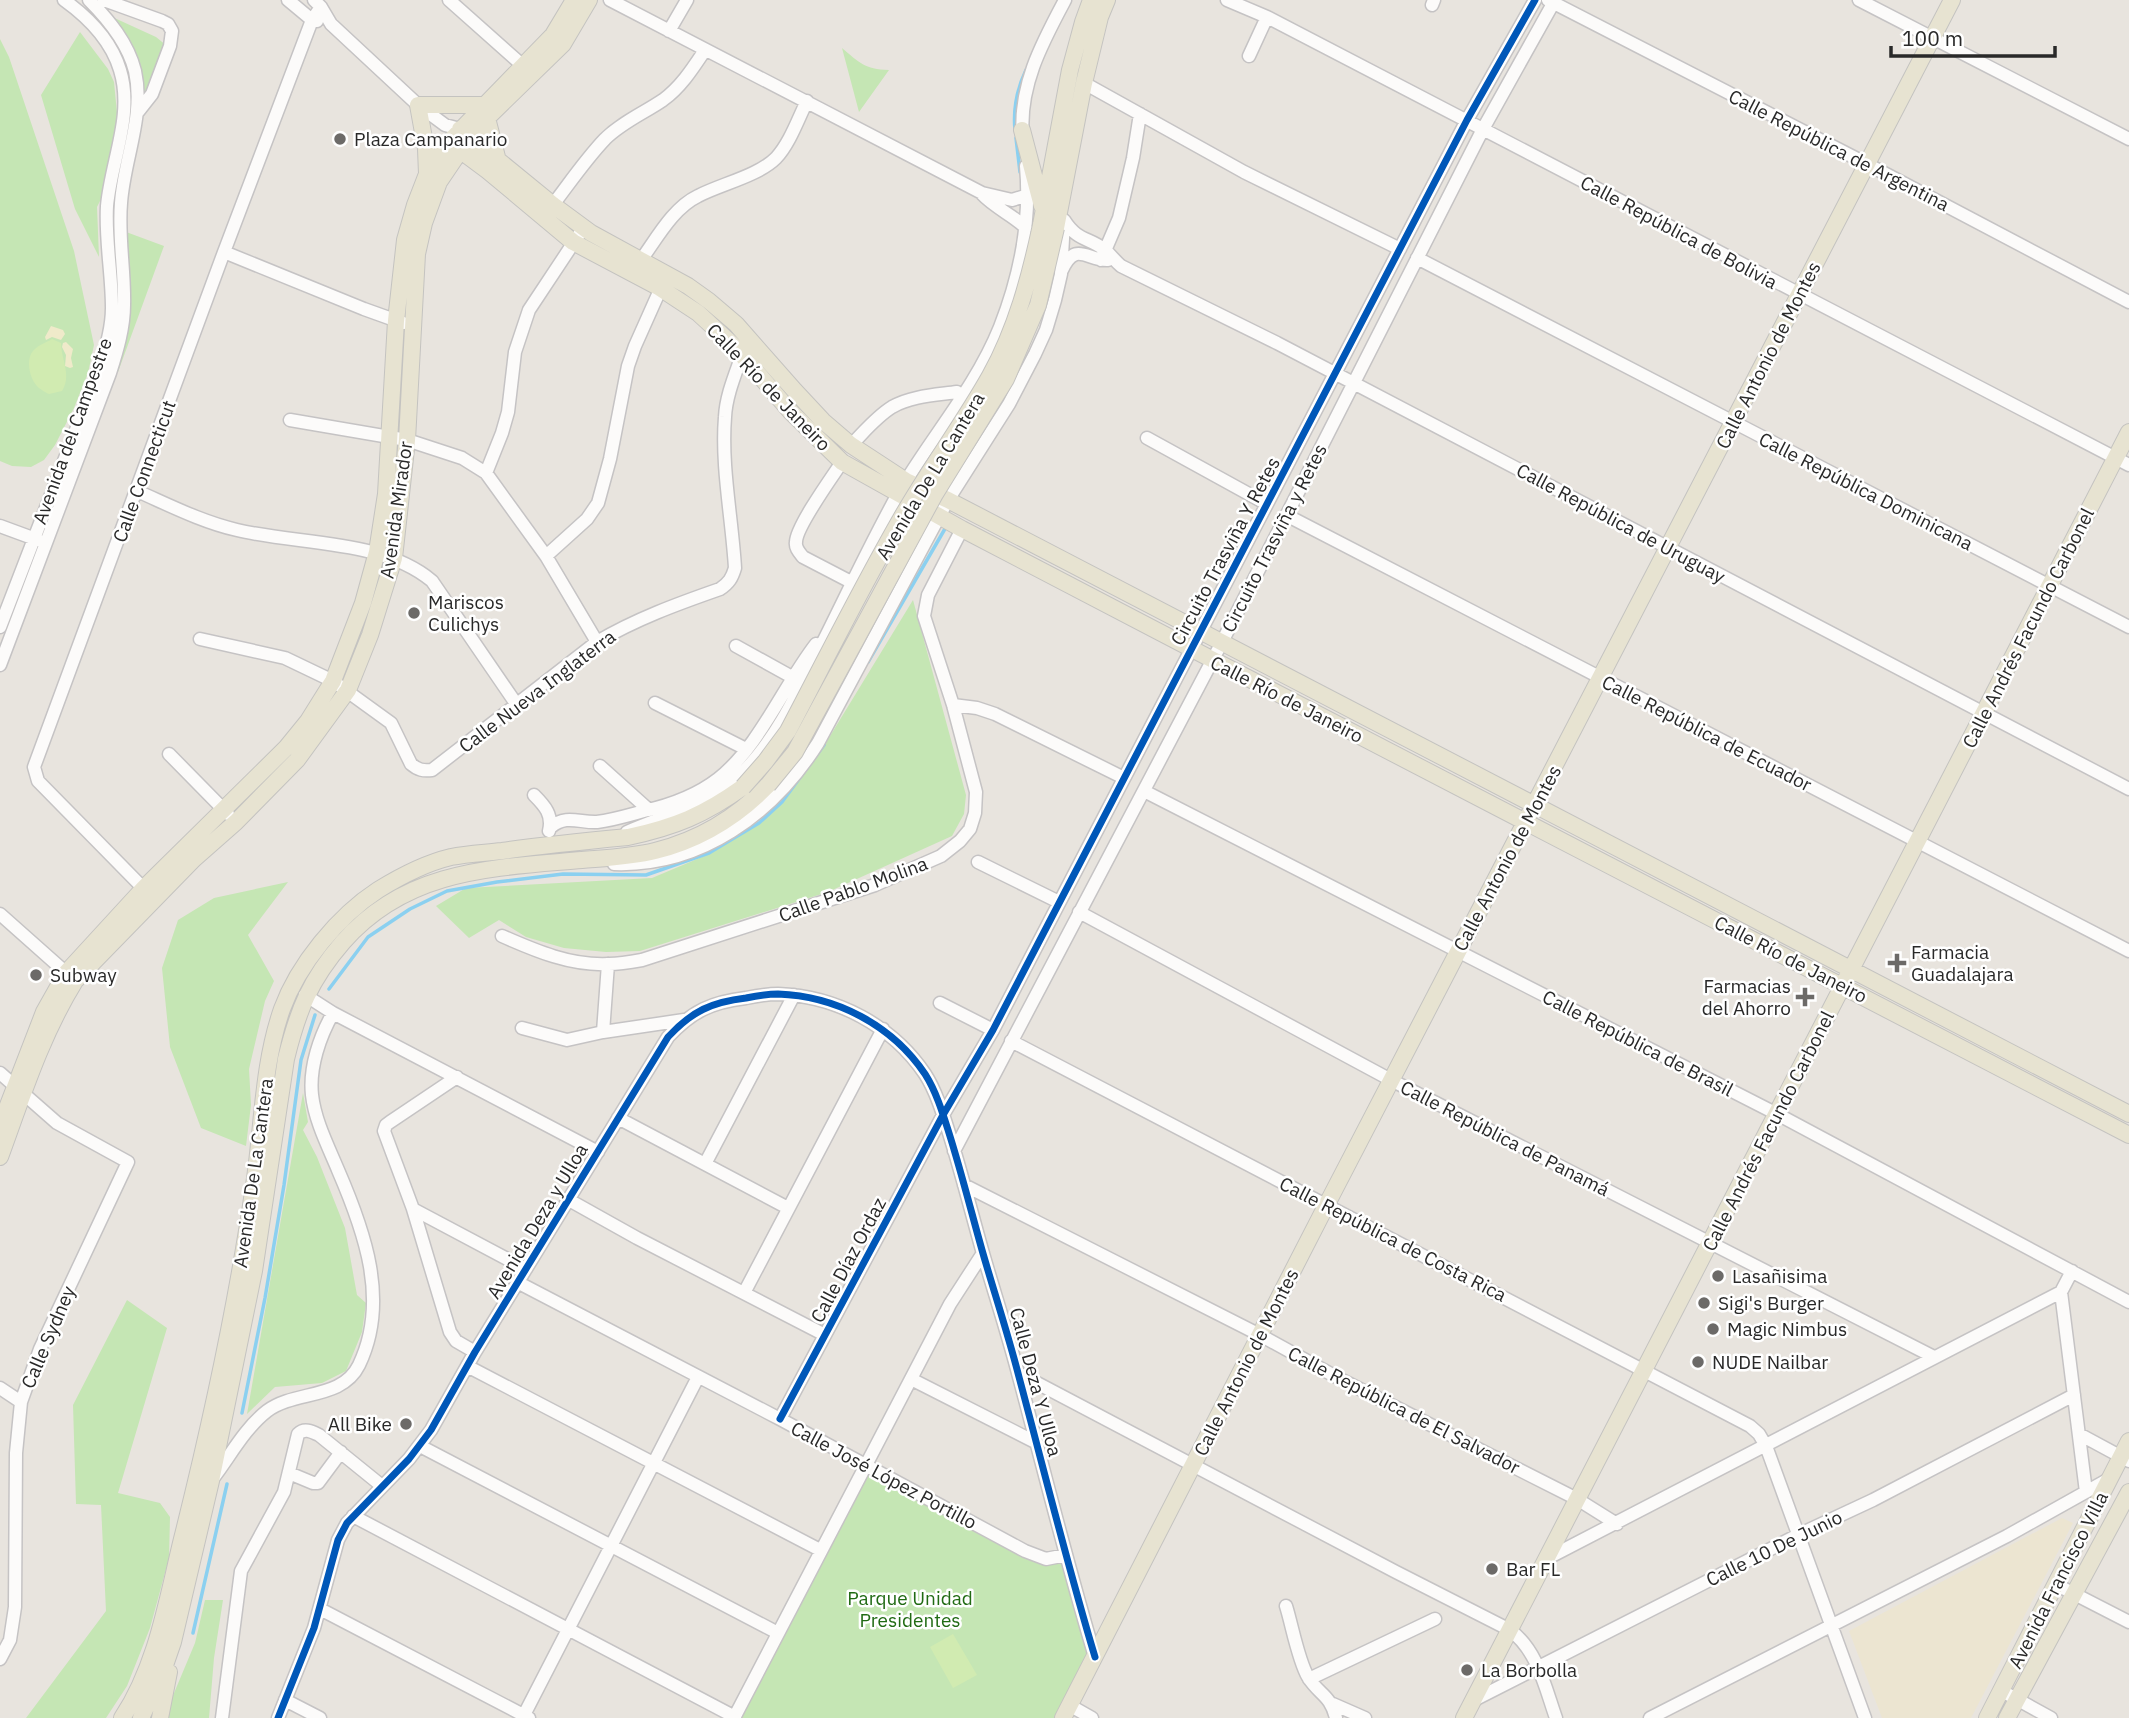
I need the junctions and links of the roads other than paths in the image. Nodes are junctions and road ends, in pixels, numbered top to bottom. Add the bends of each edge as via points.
1 (64, 0) edge
2 (89, 0) edge
3 (104, 0) edge
4 (288, 0) edge
5 (449, 0) edge
6 (574, 0) edge
7 (589, 0) edge
8 (610, 0) edge
9 (687, 0) edge
10 (1065, 0) edge
11 (1091, 0) edge
12 (1107, 0) edge
13 (1227, 0) edge
14 (1535, 0) edge
15 (1859, 0) edge
16 (1952, 0) edge
17 (1552, 1) edge
18 (318, 3) edge
19 (1267, 17) junction
20 (312, 20) junction
21 (331, 24) junction
22 (669, 31) junction
23 (1933, 38) junction
24 (705, 50) junction
25 (1249, 56) dead end
26 (528, 70) junction
27 (1084, 83) junction
28 (807, 101) junction
29 (418, 105) junction
30 (485, 112) junction
31 (136, 114) junction
32 (1140, 114) junction
33 (1467, 120) junction
34 (1483, 129) junction
35 (1022, 130) junction
36 (458, 131) junction
37 (127, 137) junction
38 (2129, 139) edge
39 (454, 147) junction
40 (1867, 164) junction
41 (493, 166) junction
42 (433, 178) junction
43 (982, 194) junction
44 (1028, 195) junction
45 (548, 211) junction
46 (1046, 223) junction
47 (584, 227) junction
48 (573, 242) junction
49 (1400, 250) junction
50 (224, 252) junction
51 (1106, 256) junction
52 (1417, 258) junction
53 (641, 260) junction
54 (1060, 274) junction
55 (664, 281) junction
56 (1799, 295) junction
57 (2129, 302) edge
58 (404, 323) junction
59 (742, 355) junction
60 (1335, 374) junction
61 (1353, 384) junction
62 (957, 392) dead end
63 (290, 420) dead end
64 (1733, 423) junction
65 (943, 428) junction
66 (2129, 432) edge
67 (388, 437) junction
68 (1147, 438) dead end
69 (987, 439) junction
70 (407, 440) junction
71 (851, 445) junction
72 (842, 462) junction
73 (2122, 462) edge
74 (486, 473) junction
75 (902, 488) junction
76 (137, 491) junction
77 (948, 500) junction
78 (1268, 504) junction
79 (1286, 515) junction
80 (939, 516) junction
81 (0, 526) edge
82 (962, 529) junction
83 (39, 540) junction
84 (870, 547) junction
85 (1668, 548) junction
86 (377, 552) junction
87 (546, 556) junction
88 (394, 558) junction
89 (909, 573) junction
90 (853, 583) junction
91 (2050, 586) junction
92 (833, 623) junction
93 (0, 627) edge
94 (2129, 627) edge
95 (1200, 633) junction
96 (200, 639) dead end
97 (597, 642) junction
98 (1221, 644) junction
99 (736, 646) dead end
100 (1192, 649) junction
101 (1213, 660) junction
102 (0, 665) edge
103 (792, 677) junction
104 (1601, 678) junction
105 (333, 681) junction
106 (348, 690) junction
107 (655, 703) dead end
108 (517, 705) junction
109 (953, 705) junction
110 (1984, 713) junction
111 (746, 749) junction
112 (169, 754) dead end
113 (600, 766) dead end
114 (1124, 778) junction
115 (2129, 789) edge
116 (1144, 790) junction
117 (534, 795) dead end
118 (1535, 805) junction
119 (224, 809) junction
120 (649, 810) junction
121 (236, 821) junction
122 (1526, 823) junction
123 (551, 827) junction
124 (610, 839) junction
125 (1917, 841) junction
126 (546, 845) junction
127 (577, 860) junction
128 (978, 862) dead end
129 (419, 869) junction
130 (425, 885) junction
131 (150, 894) junction
132 (1059, 902) junction
133 (1079, 912) junction
134 (0, 914) edge
135 (502, 936) dead end
136 (1458, 951) junction
137 (2129, 951) edge
138 (608, 964) junction
139 (1852, 969) junction
140 (70, 977) junction
141 (1843, 985) junction
142 (305, 995) junction
143 (794, 995) junction
144 (940, 1003) dead end
145 (333, 1013) junction
146 (684, 1020) junction
147 (522, 1028) dead end
148 (883, 1029) junction
149 (993, 1031) junction
150 (603, 1032) junction
151 (1011, 1041) junction
152 (0, 1073) edge
153 (457, 1077) junction
154 (1391, 1080) junction
155 (19, 1090) junction
156 (1777, 1114) junction
157 (2129, 1114) edge
158 (943, 1115) junction
159 (618, 1118) junction
160 (0, 1126) edge
161 (2129, 1135) edge
162 (954, 1151) junction
163 (598, 1152) junction
164 (0, 1157) edge
165 (705, 1164) junction
166 (964, 1185) junction
167 (569, 1200) junction
168 (1327, 1204) junction
169 (788, 1208) junction
170 (413, 1209) junction
171 (1710, 1243) junction
172 (983, 1253) junction
173 (526, 1269) junction
174 (2072, 1271) junction
175 (519, 1283) junction
176 (2061, 1292) junction
177 (744, 1293) junction
178 (2129, 1302) edge
179 (825, 1335) junction
180 (1260, 1335) junction
181 (475, 1352) junction
182 (1934, 1357) junction
183 (467, 1366) junction
184 (1644, 1370) junction
185 (1018, 1373) junction
186 (698, 1377) junction
187 (911, 1380) junction
188 (0, 1388) edge
189 (2074, 1395) junction
190 (21, 1402) junction
191 (780, 1419) junction
192 (2079, 1434) junction
193 (2129, 1441) edge
194 (1037, 1443) junction
195 (420, 1446) junction
196 (1766, 1446) junction
197 (341, 1452) junction
198 (2125, 1458) edge
199 (654, 1464) junction
200 (1194, 1464) junction
201 (865, 1465) junction
202 (289, 1473) junction
203 (2110, 1478) junction
204 (211, 1480) junction
205 (382, 1486) junction
206 (2086, 1492) junction
207 (2129, 1492) edge
208 (1577, 1499) junction
209 (353, 1516) junction
210 (1617, 1524) junction
211 (1798, 1535) junction
212 (612, 1546) junction
213 (820, 1550) junction
214 (1066, 1555) junction
215 (1546, 1559) junction
216 (2057, 1584) junction
217 (2074, 1593) junction
218 (1286, 1606) dead end
219 (320, 1609) junction
220 (1435, 1619) dead end
221 (2129, 1622) edge
222 (1831, 1626) junction
223 (569, 1630) junction
224 (1510, 1630) junction
225 (778, 1633) junction
226 (173, 1642) junction
227 (1095, 1657) junction
228 (0, 1659) edge
229 (1538, 1666) junction
230 (1309, 1679) junction
231 (2002, 1691) junction
232 (285, 1700) junction
233 (1474, 1700) junction
234 (2017, 1700) junction
235 (1333, 1704) junction
236 (1066, 1712) edge
237 (527, 1717) edge
238 (734, 1717) edge
239 (1862, 1717) edge
240 (122, 1718) edge
241 (141, 1718) edge
242 (160, 1718) edge
243 (222, 1718) edge
244 (278, 1718) edge
245 (320, 1718) edge
246 (1092, 1718) edge
247 (1336, 1718) edge
248 (1365, 1718) edge
249 (1464, 1718) edge
250 (1556, 1718) edge
251 (1650, 1718) edge
252 (1987, 1718) edge
253 (2007, 1718) edge
254 (2051, 1718) edge

1 - 37 street, Avenida del Campestre via 93,24 114,53 121,72
2 - 31 street, Avenida del Campestre via 127,48 138,89
3 - 31 street, Avenida del Campestre via 162,21 172,31 152,94
4 - 20 street
5 - 26 street
6 - 26 main road, Avenida Mirador
7 - 26 main road, Avenida Mirador via 563,44
8 - 22 street
9 - 22 street
10 - 35 street, Avenida De La Cantera via 1032,67
11 - 46 main road, Avenida De La Cantera via 1070,70
12 - 27 main road, Avenida De La Cantera
13 - 19 street, Calle República de Bolivia
14 - 33 street, Circuito Trasviña Y Retes
15 - 23 street
16 - 23 main road, Calle Antonio de Montes
17 - 34 street, Circuito Trasviña y Retes
17 - 40 street, Calle República de Argentina
18 - 20 street, Calle Connecticut
18 - 21 street, Calle Río de Janeiro
19 - 25 street
19 - 33 street, Calle República de Bolivia
20 - 21 street
20 - 50 street, Calle Connecticut
21 - 29 street, Calle Río de Janeiro
22 - 24 street
23 - 38 street
23 - 40 main road, Calle Antonio de Montes
24 - 28 street
24 - 45 street via 677,87 607,138
26 - 30 main road, Avenida Mirador
27 - 32 street
27 - 46 main road, Avenida De La Cantera via 1066,175
28 - 43 street
28 - 53 street via 777,157 695,197 671,219
29 - 30 main road
29 - 36 street, Calle Río de Janeiro
29 - 42 main road
30 - 36 main road, Avenida Mirador
30 - 41 main road
31 - 37 street, Avenida del Campestre
32 - 49 street
32 - 51 street via 1119,218
33 - 34 street, Calle República de Bolivia
33 - 49 street, Circuito Trasviña Y Retes
34 - 52 street, Circuito Trasviña y Retes
34 - 56 street, Calle República de Bolivia
35 - 44 street, Avenida De La Cantera
35 - 46 main road
36 - 39 main road, Avenida Mirador
36 - 41 main road, Calle Río de Janeiro
37 - 83 street, Avenida del Campestre via 117,267 124,307 118,346
39 - 41 main road, Calle Río de Janeiro
39 - 42 main road, Avenida Mirador
40 - 56 main road, Calle Antonio de Montes
40 - 57 street, Calle República de Argentina
41 - 42 main road
41 - 45 main road, Calle Río de Janeiro
42 - 58 main road, Avenida Mirador
43 - 44 street via 1012,200
43 - 46 street, Calle República de Uruguay via 1015,217
44 - 46 street, Avenida De La Cantera
45 - 47 main road, Calle Río de Janeiro
45 - 48 main road, Calle Río de Janeiro
46 - 51 street, Calle República de Uruguay via 1070,230
46 - 54 street, Avenida De La Cantera
46 - 65 street, Avenida De La Cantera via 967,392
46 - 124 main road, Avenida De La Cantera, bridge via 1022,302 991,373 897,526 788,731 743,787 716,806 684,822
46 - 127 main road, Avenida De La Cantera, bridge via 1038,305 1006,379 935,494 795,752 750,804 695,838 622,857
47 - 48 street
47 - 53 main road, Calle Río de Janeiro
48 - 55 main road, Calle Río de Janeiro
48 - 74 street via 529,310 515,352 508,412
49 - 60 street, Circuito Trasviña Y Retes
50 - 58 street
50 - 76 street, Calle Connecticut
51 - 54 street via 1072,255
51 - 60 street, Calle República de Uruguay
52 - 61 street, Circuito Trasviña y Retes
52 - 64 street, Calle República Dominicana
53 - 55 main road, Calle Río de Janeiro
54 - 69 street, Avenida De La Cantera via 1046,330
55 - 59 main road, Calle Río de Janeiro
55 - 71 main road, Calle Río de Janeiro via 709,301 736,324 823,421
55 - 87 street via 628,366 597,503 587,519
56 - 64 main road, Calle Antonio de Montes
56 - 73 street, Calle República de Bolivia
58 - 67 main road, Avenida Mirador
58 - 70 main road, Avenida Mirador
59 - 72 main road, Calle Río de Janeiro via 797,419
59 - 97 street, Calle Nueva Inglaterra via 729,395 724,439 733,577 720,589 662,609
60 - 61 street, Calle República de Uruguay
60 - 78 street, Circuito Trasviña Y Retes
61 - 79 street, Circuito Trasviña y Retes
61 - 85 street, Calle República de Uruguay
62 - 71 street via 892,407
63 - 67 street
64 - 85 main road, Calle Antonio de Montes
64 - 91 street, Calle República Dominicana
65 - 69 street via 941,448 949,456 970,452
65 - 75 street, Avenida De La Cantera
66 - 73 main road, Calle Andrés Facundo Carbonel
67 - 70 street
67 - 86 main road, Avenida Mirador
68 - 78 street
69 - 77 street, Avenida De La Cantera
70 - 74 street via 462,458
70 - 88 main road, Avenida Mirador
71 - 75 main road, Calle Río de Janeiro
72 - 75 main road, Calle Río de Janeiro
72 - 90 street via 795,543 803,557
73 - 91 main road, Calle Andrés Facundo Carbonel
74 - 87 street
75 - 77 main road, Calle Río de Janeiro
75 - 80 main road, Calle Río de Janeiro
75 - 84 street, Avenida De La Cantera
76 - 86 street via 234,529
76 - 131 street, Calle Connecticut via 34,767 38,781
77 - 80 street, Avenida De La Cantera
77 - 95 main road, Calle Río de Janeiro
78 - 95 street, Circuito Trasviña Y Retes
79 - 98 street, Circuito Trasviña y Retes
79 - 104 street, Calle República de Ecuador
80 - 82 main road, Calle Río de Janeiro
80 - 89 street, Avenida De La Cantera
81 - 83 street
82 - 100 main road, Calle Río de Janeiro
82 - 109 street, Calle Pablo Molina via 928,595 924,615
83 - 93 street, Avenida del Campestre
83 - 102 street, Avenida del Campestre
84 - 89 street via 883,541 900,542 907,548
84 - 90 street, Avenida De La Cantera
85 - 104 main road, Calle Antonio de Montes
85 - 110 street, Calle República de Uruguay
86 - 88 street
86 - 105 main road, Avenida Mirador
87 - 97 street
88 - 106 main road, Avenida Mirador
88 - 108 street via 432,581
89 - 127 street, Avenida De La Cantera via 818,743 767,807 748,822 682,855 618,864
90 - 92 street, Avenida De La Cantera
91 - 94 street, Calle República Dominicana
91 - 110 main road, Calle Andrés Facundo Carbonel
92 - 103 street
92 - 124 street, Avenida De La Cantera via 780,722 743,772 692,808
95 - 98 main road, Calle Río de Janeiro
95 - 100 street, Circuito Trasviña Y Retes
96 - 105 street, Calle Nueva Inglaterra via 285,658
97 - 108 street, Calle Nueva Inglaterra
98 - 101 street, Circuito Trasviña y Retes
98 - 118 main road, Calle Río de Janeiro
99 - 103 street
100 - 101 main road, Calle Río de Janeiro
100 - 114 street, Circuito Trasviña Y Retes
101 - 116 street, Circuito Trasviña y Retes
101 - 122 main road, Calle Río de Janeiro
103 - 111 street
104 - 118 main road, Calle Antonio de Montes
104 - 125 street, Calle República de Ecuador
105 - 106 street, Calle Nueva Inglaterra
105 - 119 main road, Avenida Mirador via 286,748
106 - 108 street, Calle Nueva Inglaterra via 391,723 411,764 426,771
106 - 121 main road, Avenida Mirador via 296,760
107 - 111 street
109 - 114 street via 995,714
109 - 138 street, Calle Pablo Molina via 976,792 975,813 970,829 941,856 842,897 642,960
110 - 115 street, Calle República de Uruguay
110 - 125 main road, Calle Andrés Facundo Carbonel
111 - 120 street via 720,778 687,798
112 - 119 street
113 - 120 street
114 - 132 street, Circuito Trasviña Y Retes
116 - 133 street, Circuito Trasviña y Retes
116 - 136 street, Calle República de Brasil
117 - 123 street via 545,807
118 - 122 main road, Calle Antonio de Montes
118 - 139 main road, Calle Río de Janeiro
119 - 121 street
119 - 131 main road, Avenida Mirador
120 - 123 street via 600,822 561,820
121 - 131 main road, Avenida Mirador
122 - 136 main road, Calle Antonio de Montes
122 - 141 main road, Calle Río de Janeiro
123 - 126 street
124 - 126 main road, Avenida De La Cantera
125 - 137 street, Calle República de Ecuador
125 - 139 main road, Calle Andrés Facundo Carbonel
126 - 129 main road, Avenida De La Cantera via 450,857
127 - 130 main road, Avenida De La Cantera via 467,872
128 - 132 street
129 - 130 main road
129 - 240 main road, Avenida De La Cantera via 379,889 348,914 312,955 283,1007 271,1046 255,1182 198,1475 154,1649
130 - 142 main road, Avenida De La Cantera via 362,921 328,959
131 - 140 main road, Avenida Mirador
132 - 149 street, Circuito Trasviña Y Retes
133 - 151 street, Circuito Trasviña y Retes
133 - 154 street, Calle República de Panamá
134 - 140 street
135 - 138 street, Calle Pablo Molina via 575,962
136 - 154 main road, Calle Antonio de Montes
136 - 156 street, Calle República de Brasil
138 - 150 street
139 - 141 main road, Calle Andrés Facundo Carbonel
139 - 157 main road, Calle Río de Janeiro
140 - 155 main road, Avenida Mirador
141 - 156 main road, Calle Andrés Facundo Carbonel
141 - 161 main road, Calle Río de Janeiro
142 - 145 street
142 - 204 main road, Avenida De La Cantera via 286,1059 254,1271
143 - 146 street, Avenida Deza y Ulloa via 772,994 708,1005
143 - 148 street, Avenida Deza y Ulloa via 839,1006
143 - 165 street
144 - 149 street
145 - 153 street
145 - 204 street via 316,1055 312,1093 367,1251 373,1286 368,1340 350,1378 338,1387 268,1410
146 - 150 street
146 - 159 street, Avenida Deza y Ulloa via 668,1037
147 - 150 street via 567,1040
148 - 158 street, Avenida Deza y Ulloa via 927,1076
148 - 169 street
149 - 158 street, Circuito Trasviña Y Retes
151 - 162 street, Circuito Trasviña y Retes
151 - 168 street, Calle República de Costa Rica
152 - 155 street
153 - 163 street
153 - 170 street via 385,1128
154 - 168 main road, Calle Antonio de Montes
154 - 171 street, Calle República de Panamá
155 - 160 main road, Avenida Mirador
155 - 164 main road, Avenida Mirador
155 - 190 street, Calle Sydney via 63,1127 128,1162 40,1349
156 - 171 main road, Calle Andrés Facundo Carbonel
156 - 174 street, Calle República de Brasil
158 - 162 street, Calle Deza Y Ulloa
158 - 179 street, Calle Díaz Ordaz
159 - 163 street, Avenida Deza y Ulloa
159 - 165 street
162 - 166 street, Calle Deza Y Ulloa
163 - 167 street, Avenida Deza y Ulloa
165 - 169 street
166 - 172 street, Calle Deza Y Ulloa
166 - 180 street, Calle República de El Salvador
167 - 173 street, Avenida Deza y Ulloa
167 - 177 street
168 - 180 main road, Calle Antonio de Montes
168 - 184 street, Calle República de Costa Rica
169 - 177 street
170 - 173 street
170 - 181 street via 450,1332
171 - 182 street, Calle República de Panamá
171 - 184 main road, Calle Andrés Facundo Carbonel
172 - 185 street, Calle Deza Y Ulloa
172 - 187 street via 950,1304
173 - 175 street, Avenida Deza y Ulloa
174 - 176 street
174 - 178 street, Calle República de Brasil
175 - 181 street, Avenida Deza y Ulloa
175 - 186 street, Calle José López Portillo
176 - 182 street
176 - 189 street
177 - 179 street
179 - 191 street, Calle Díaz Ordaz
180 - 200 main road, Calle Antonio de Montes
180 - 208 street, Calle República de El Salvador
181 - 183 street, Avenida Deza y Ulloa
182 - 196 street
183 - 195 street, Avenida Deza y Ulloa
183 - 199 street
184 - 196 street, Calle República de Costa Rica via 1750,1426
184 - 208 main road, Calle Andrés Facundo Carbonel
185 - 194 street, Calle Deza Y Ulloa
185 - 200 street
186 - 191 street, Calle José López Portillo
186 - 199 street
187 - 194 street
187 - 201 street
188 - 190 street
189 - 192 street
189 - 211 street, Calle 10 De Junio
190 - 228 street, Calle Sydney via 16,1453 15,1607 10,1640
191 - 201 street, Calle José López Portillo
192 - 198 street
192 - 206 street
193 - 198 main road, Avenida Francisco Villa
194 - 214 street, Calle Deza Y Ulloa
195 - 205 street, Avenida Deza y Ulloa
195 - 212 street
196 - 210 street
196 - 211 street
197 - 202 street via 318,1483
197 - 202 street via 319,1434 303,1431 296,1437
197 - 205 street
198 - 203 main road, Avenida Francisco Villa
199 - 212 street
199 - 213 street
200 - 224 street
200 - 227 main road, Calle Antonio de Montes
201 - 213 street
201 - 214 street, Calle José López Portillo via 1032,1554 1046,1559
202 - 243 street via 280,1501 241,1571
203 - 206 street
203 - 216 main road, Avenida Francisco Villa
204 - 226 main road, Avenida De La Cantera
205 - 209 street, Avenida Deza y Ulloa
206 - 222 street
207 - 217 main road, Avenida Francisco Villa
208 - 210 street, Calle República de El Salvador
208 - 215 main road, Calle Andrés Facundo Carbonel
209 - 219 street, Avenida Deza y Ulloa via 338,1540
209 - 223 street
210 - 215 street
211 - 222 street
211 - 229 street, Calle 10 De Junio
212 - 223 street
212 - 225 street
213 - 225 street
214 - 227 street, Calle Deza Y Ulloa
215 - 224 main road, Calle Andrés Facundo Carbonel
216 - 217 street
216 - 231 main road, Avenida Francisco Villa
217 - 221 street
217 - 234 main road, Avenida Francisco Villa
218 - 230 street
219 - 232 street, Avenida Deza y Ulloa
219 - 237 street
220 - 230 street
222 - 239 street
222 - 251 street
223 - 237 street
223 - 238 street
224 - 229 street
224 - 233 main road, Calle Andrés Facundo Carbonel
225 - 238 street
226 - 241 main road, Avenida De La Cantera
226 - 242 main road
227 - 236 main road, Calle Antonio de Montes
229 - 233 street, Calle 10 De Junio
229 - 250 street
230 - 235 street
231 - 234 street
231 - 252 main road, Avenida Francisco Villa
232 - 244 street, Avenida Deza y Ulloa
232 - 245 street
233 - 249 main road, Calle Andrés Facundo Carbonel
234 - 253 main road, Avenida Francisco Villa
234 - 254 street
235 - 247 street
235 - 248 street
236 - 246 street

